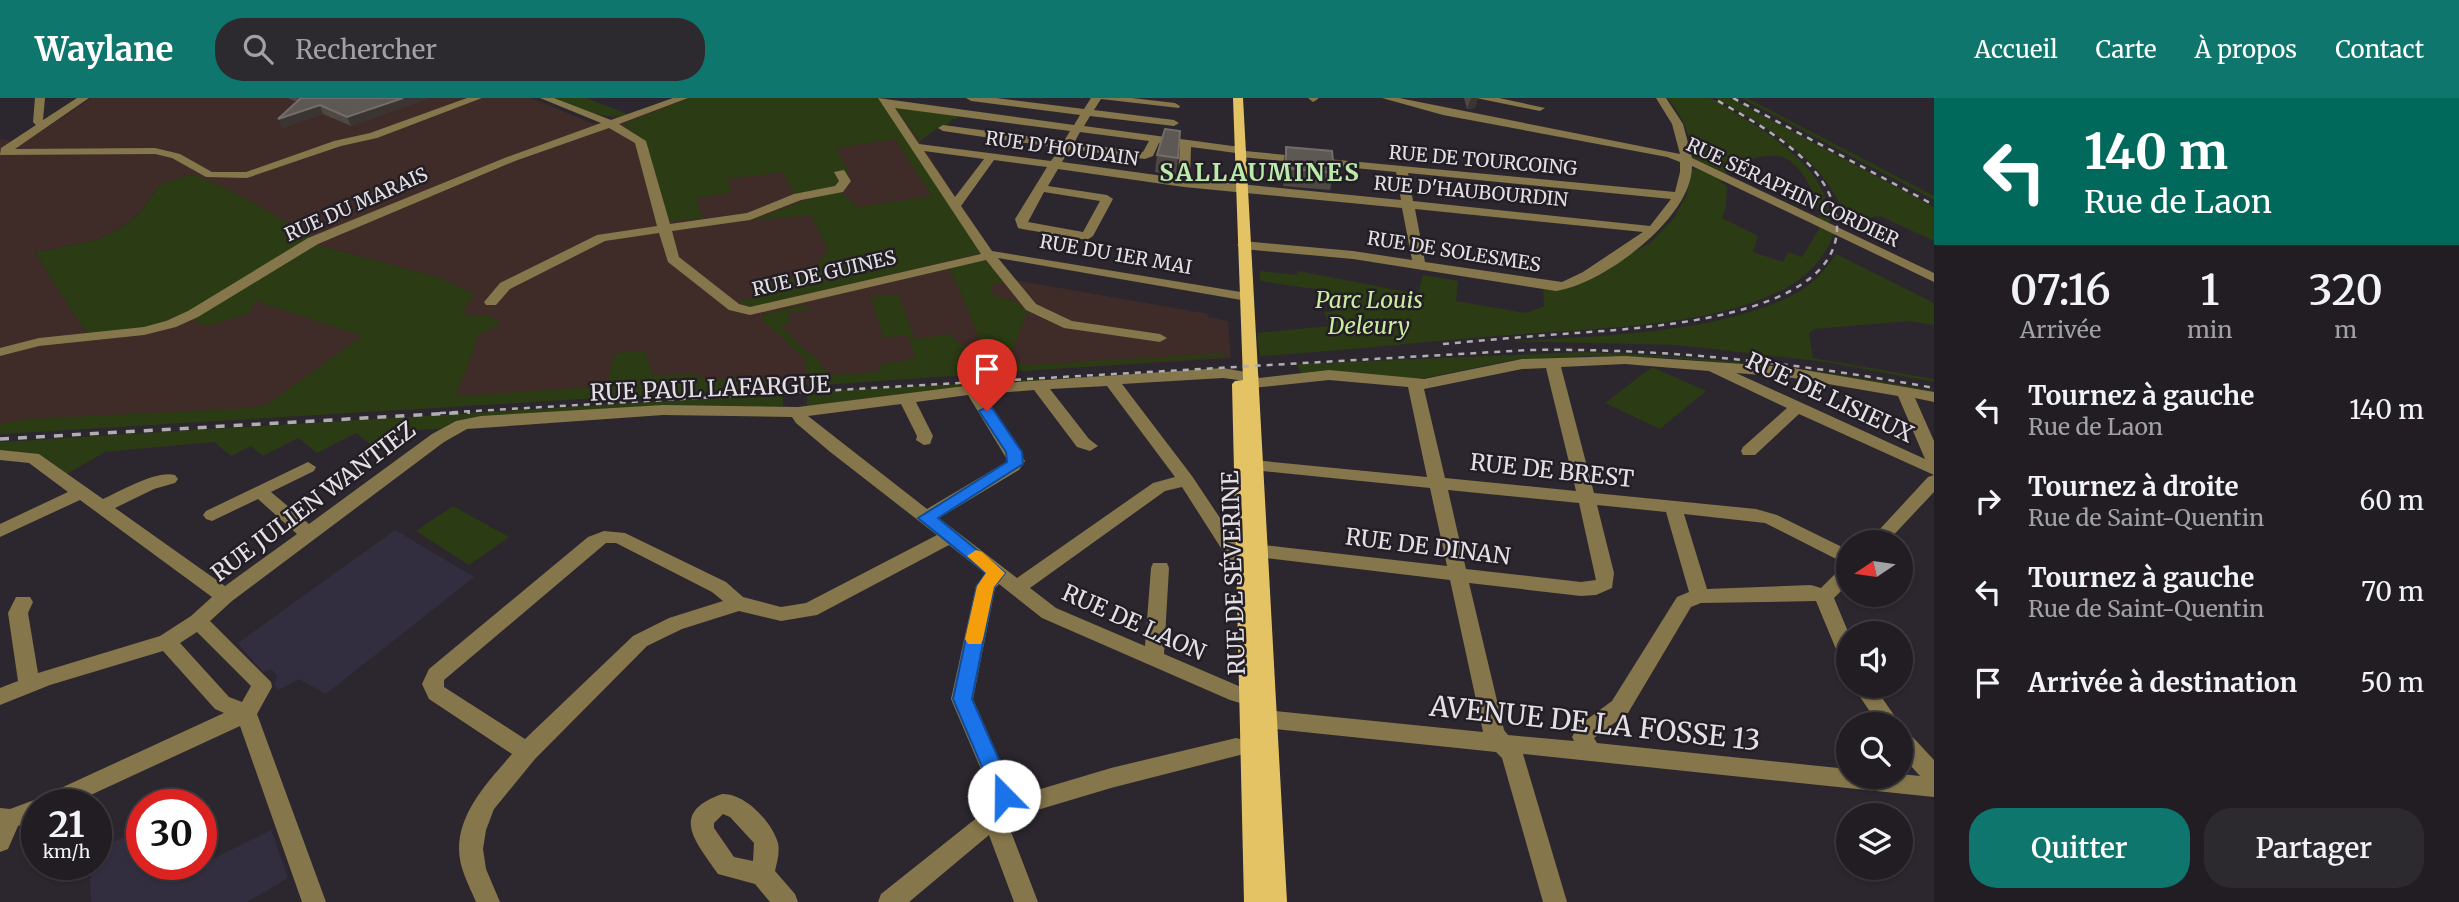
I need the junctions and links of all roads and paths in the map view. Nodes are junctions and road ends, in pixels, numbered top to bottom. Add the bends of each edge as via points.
1 (40, 98) edge
2 (84, 98) edge
3 (475, 98) edge
4 (545, 98) edge
5 (683, 98) edge
6 (960, 98) edge
7 (971, 98) edge
8 (1096, 98) edge
9 (1105, 98) edge
10 (1231, 98) edge
11 (1238, 98) edge
12 (1387, 98) edge
13 (1481, 98) edge
14 (1661, 98) edge
15 (886, 101) edge
16 (1176, 102) edge
17 (1540, 103) edge
18 (949, 112) junction
19 (1088, 113) junction
20 (1004, 120) junction
21 (1174, 123) junction
22 (46, 124) junction
23 (611, 124) junction
24 (943, 128) dead end
25 (1541, 128) junction
26 (1077, 129) junction
27 (992, 135) junction
28 (1155, 139) junction
29 (1173, 141) junction
30 (1186, 143) junction
31 (1067, 146) junction
32 (918, 147) junction
33 (1237, 151) junction
34 (1, 153) edge
35 (992, 156) junction
36 (1055, 164) junction
37 (1687, 164) junction
38 (1401, 169) junction
39 (840, 172) dead end
40 (1184, 183) junction
41 (1041, 188) junction
42 (1238, 188) junction
43 (1680, 197) junction
44 (956, 204) junction
45 (1408, 204) junction
46 (664, 228) junction
47 (1653, 230) junction
48 (1243, 245) junction
49 (988, 255) junction
50 (1419, 265) junction
51 (1934, 278) edge
52 (1242, 295) junction
53 (491, 302) dead end
54 (1160, 338) dead end
55 (0, 352) edge
56 (1552, 361) junction
57 (1707, 364) junction
58 (1249, 376) junction
59 (1111, 381) junction
60 (1415, 384) junction
61 (1039, 386) junction
62 (973, 390) junction
63 (1904, 391) junction
64 (1934, 397) edge
65 (906, 398) junction
66 (1797, 407) junction
67 (798, 412) junction
68 (462, 425) joint
69 (924, 440) dead end
70 (1090, 446) dead end
71 (1749, 450) dead end
72 (4, 459) edge
73 (1934, 460) edge
74 (1249, 464) junction
75 (308, 467) dead end
76 (1934, 470) edge
77 (169, 479) dead end
78 (1186, 480) junction
79 (1934, 481) edge
80 (1437, 482) junction
81 (259, 491) junction
82 (81, 493) junction
83 (1587, 498) junction
84 (1673, 506) junction
85 (102, 507) junction
86 (212, 516) dead end
87 (926, 518) junction
88 (1888, 530) edge
89 (0, 531) edge
90 (312, 533) junction
91 (950, 536) junction
92 (1836, 552) edge
93 (1252, 556) junction
94 (1160, 568) dead end
95 (997, 573) junction
96 (1459, 574) junction
97 (1836, 584) edge
98 (1017, 587) junction
99 (225, 596) junction
100 (1700, 596) junction
101 (1824, 596) junction
102 (23, 602) dead end
103 (737, 603) junction
104 (198, 621) junction
105 (1836, 625) edge
106 (167, 642) junction
107 (1154, 659) junction
108 (29, 684) junction
109 (0, 697) edge
110 (1258, 709) junction
111 (246, 713) junction
112 (1503, 745) junction
113 (1236, 747) dead end
114 (527, 752) junction
115 (1590, 752) junction
116 (1913, 753) edge
117 (1934, 776) edge
118 (1934, 787) edge
119 (81, 789) edge
120 (1004, 796) junction
121 (21, 817) edge
122 (992, 820) junction
123 (3, 826) edge
124 (762, 874) dead end
125 (314, 902) edge
126 (488, 902) edge
127 (786, 902) edge
128 (890, 902) edge
129 (1026, 902) edge
130 (1256, 902) edge
131 (1275, 902) edge
132 (1555, 902) edge

1 - 22 street via 38,122
2 - 22 street
3 - 34 street via 373,136 233,177 210,175 176,156 155,151
4 - 23 street, RUE DE GUINES
5 - 23 street, RUE DU MARAIS
6 - 18 street
7 - 19 street
8 - 19 street
9 - 16 street
10 - 33 main road
11 - 33 main road
12 - 25 street, RUE SÉRAPHIN CORDIER
13 - 17 street
14 - 37 street via 1686,142
15 - 18 street, RUE DE TOURCOING
15 - 32 street
16 - 21 street
17 - 25 street
18 - 20 street, RUE DE TOURCOING
19 - 21 street
19 - 26 street
20 - 26 street, RUE DE TOURCOING
20 - 27 street
21 - 29 street
22 - 34 street
23 - 46 street, RUE DE GUINES via 636,137 643,147
23 - 55 street, RUE DU MARAIS via 512,159 313,241 171,324 39,342
24 - 27 street
25 - 37 street, RUE SÉRAPHIN CORDIER via 1660,151
26 - 28 street, RUE DE TOURCOING
26 - 31 street
27 - 31 street
28 - 29 street, RUE DE TOURCOING
28 - 31 street via 1145,156
29 - 30 street, RUE DE TOURCOING
30 - 33 street, RUE DE TOURCOING
30 - 40 street
31 - 36 street
32 - 35 street, RUE D'HOUDAIN
32 - 44 street
33 - 38 street, RUE DE TOURCOING
33 - 42 main road
35 - 36 street, RUE D'HOUDAIN
35 - 44 street
36 - 40 street, RUE D'HOUDAIN
36 - 41 street
37 - 43 street, RUE DE SOLESMES
37 - 51 street, RUE SÉRAPHIN CORDIER
38 - 43 street, RUE DE TOURCOING
38 - 45 street
39 - 46 street via 845,181 839,188 798,197 750,216
40 - 42 street, RUE D'HOUDAIN
41 - 41 street via 1107,198 1087,236 1022,225 1021,219
42 - 45 street, RUE D'HAUBOURDIN
42 - 48 main road
42 - 52 main road
43 - 47 street, RUE DE SOLESMES via 1667,219
44 - 49 street
45 - 47 street, RUE D'HAUBOURDIN
45 - 50 street
46 - 49 street, RUE DE GUINES via 676,263 734,307 750,311
46 - 53 street via 602,238 505,286
47 - 50 street, RUE DE SOLESMES via 1637,246 1563,286
48 - 50 street, RUE DE SOLESMES
48 - 52 main road
49 - 52 street, RUE DU 1ER MAI
49 - 54 street via 1031,307 1069,325
52 - 58 main road
52 - 58 main road, RUE DE SÉVERINE via 1239,353
56 - 57 street, RUE PAUL LAFARGUE
56 - 60 street, RUE PAUL LAFARGUE
56 - 83 street
57 - 63 street, RUE PAUL LAFARGUE
57 - 66 street, RUE DE LISIEUX
58 - 59 street, RUE PAUL LAFARGUE
58 - 60 street, RUE PAUL LAFARGUE via 1329,375
58 - 74 main road, RUE DE SÉVERINE
59 - 61 street, RUE PAUL LAFARGUE
59 - 78 street
60 - 80 street
61 - 62 street, RUE PAUL LAFARGUE
61 - 70 street
62 - 65 street, RUE PAUL LAFARGUE
62 - 87 street via 1017,461
63 - 64 street, RUE PAUL LAFARGUE
63 - 73 street
65 - 67 street, RUE PAUL LAFARGUE
65 - 69 street
66 - 71 street
66 - 76 street, RUE DE LISIEUX
67 - 68 street, RUE PAUL LAFARGUE via 663,410
67 - 87 street, RUE DE LAON via 802,420
68 - 90 street, RUE JULIEN WANTIEZ
72 - 82 street via 33,458
74 - 80 street, RUE DE BREST
74 - 93 main road, RUE DE SÉVERINE
75 - 81 street
77 - 85 street
78 - 93 street via 1235,554
78 - 98 street via 1159,487
79 - 88 street
80 - 83 street, RUE DE BREST
80 - 96 street
81 - 86 street
81 - 90 street
82 - 85 street
82 - 89 street
83 - 84 street, RUE DE BREST
83 - 96 street, RUE DE DINAN via 1605,583 1581,589
84 - 92 street, RUE DE BREST via 1770,519
84 - 100 street
85 - 99 street
87 - 91 street, RUE DE LAON
90 - 99 street, RUE JULIEN WANTIEZ
91 - 95 street, RUE DE LAON
91 - 103 street via 810,610 781,614
93 - 96 street, RUE DE DINAN
93 - 110 main road, RUE DE SÉVERINE
94 - 107 street
95 - 98 street, RUE DE LAON
95 - 120 street via 986,586 962,699
96 - 112 street via 1494,734
97 - 101 street
98 - 107 street, RUE DE LAON via 1062,621
99 - 104 street, RUE JULIEN WANTIEZ
100 - 101 street via 1811,592
100 - 115 street via 1684,602 1620,707 1586,732 1583,737
101 - 105 street
102 - 108 street via 18,613
103 - 114 street via 676,623 640,641
103 - 114 street via 719,587 619,537 594,541 436,674 432,684 436,693
104 - 106 street, RUE JULIEN WANTIEZ
104 - 111 street via 261,682
106 - 108 street, RUE JULIEN WANTIEZ
106 - 111 street via 222,703
107 - 110 street, RUE DE LAON
108 - 109 street, RUE JULIEN WANTIEZ
110 - 112 street, AVENUE DE LA FOSSE 13
110 - 130 main road
110 - 131 main road, RUE DE SÉVERINE via 1269,773
111 - 119 street
111 - 125 street
112 - 115 street, AVENUE DE LA FOSSE 13
112 - 132 street via 1512,754
113 - 120 street via 1034,801 1013,802
114 - 126 street via 485,803 474,830 474,869
115 - 118 street, AVENUE DE LA FOSSE 13
116 - 117 street
120 - 122 street
121 - 123 street
122 - 128 street
122 - 129 street
124 - 127 street

